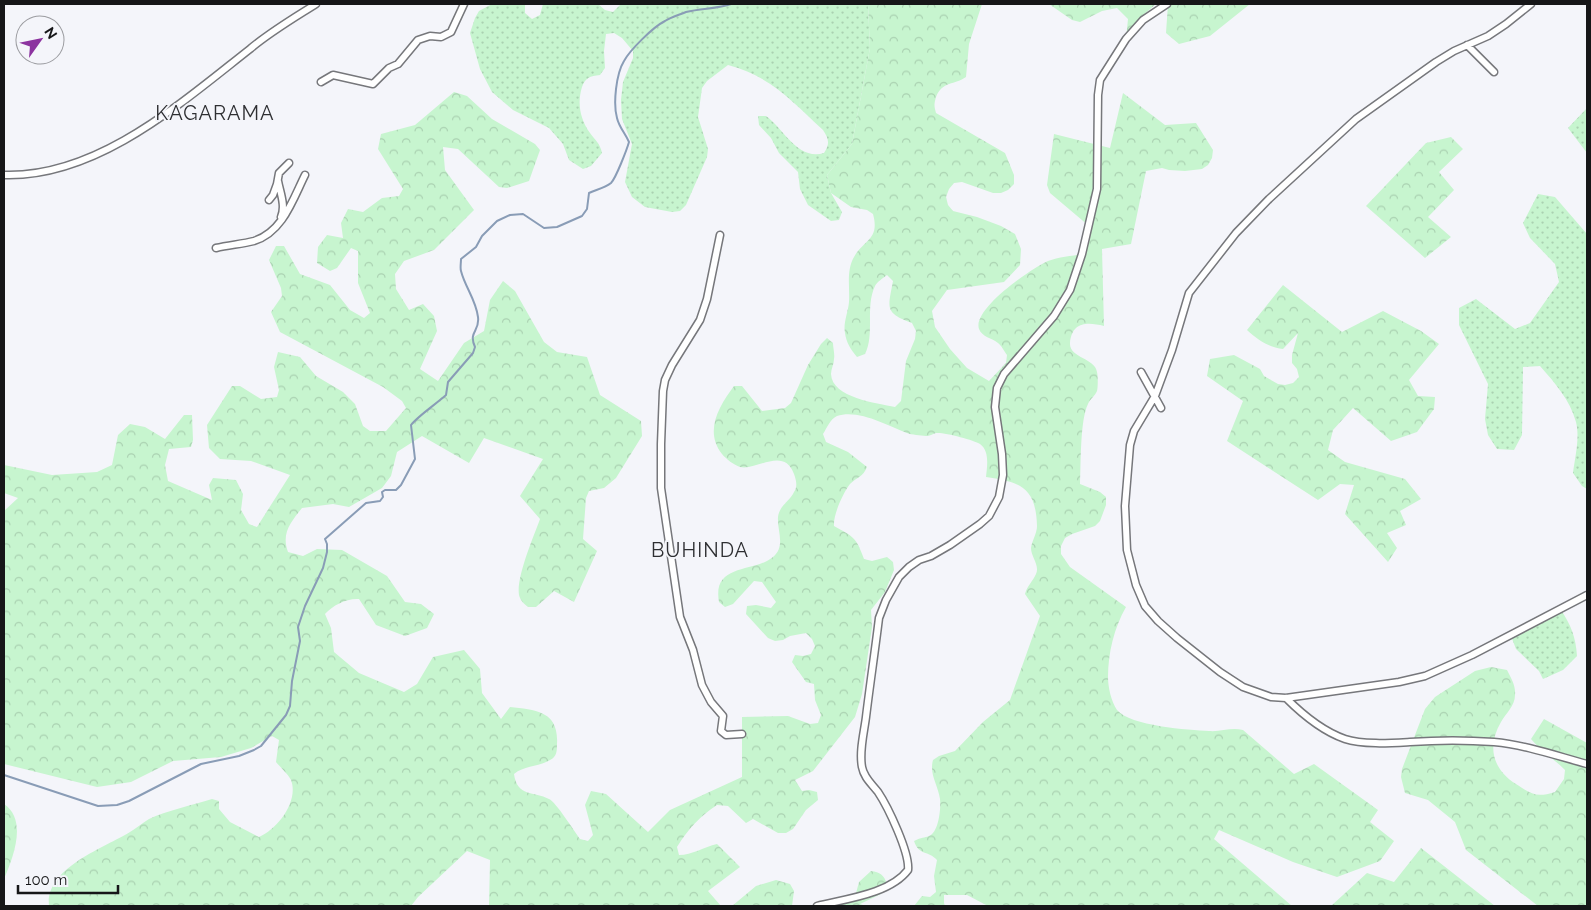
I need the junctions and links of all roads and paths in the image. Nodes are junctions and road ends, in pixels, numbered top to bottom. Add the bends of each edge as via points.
1 (316, 4) edge
2 (464, 4) edge
3 (1167, 4) edge
4 (1531, 4) edge
5 (1466, 45) junction
6 (1494, 72) dead end
7 (321, 82) dead end
8 (289, 163) dead end
9 (4, 175) edge
10 (305, 175) dead end
11 (278, 181) junction
12 (269, 200) dead end
13 (279, 224) junction
14 (720, 234) dead end
15 (216, 248) dead end
16 (1141, 372) dead end
17 (1154, 396) junction
18 (1161, 408) dead end
19 (1587, 595) edge
20 (1286, 698) junction
21 (742, 734) dead end
22 (1587, 764) edge
23 (817, 906) edge

1 - 9 street via 260,41 184,101 122,142 54,170
2 - 7 street via 451,32 441,37 418,40 398,64 373,84 333,75
3 - 23 street via 1143,20 1126,39 1100,80 1097,189 1070,290 1054,316 1004,374 997,388 995,407 1003,475 999,497 980,524 950,545 908,567 899,577 879,618 862,766 904,847 908,870 898,880 872,893
4 - 5 street via 1488,36
5 - 6 street
5 - 17 street via 1436,62 1356,119 1236,233 1190,293
8 - 11 street via 279,172
10 - 13 street
11 - 12 street
11 - 13 street via 283,212
13 - 15 street via 255,240
14 - 21 street via 700,320 665,380 661,488 680,617 702,685 723,716 721,730 726,735
16 - 17 street
17 - 18 street
17 - 20 street via 1134,431 1130,445 1125,506 1128,550 1136,585 1145,606 1158,621 1220,672 1248,689
19 - 20 street via 1425,676
20 - 22 street via 1314,723 1347,740 1494,742

